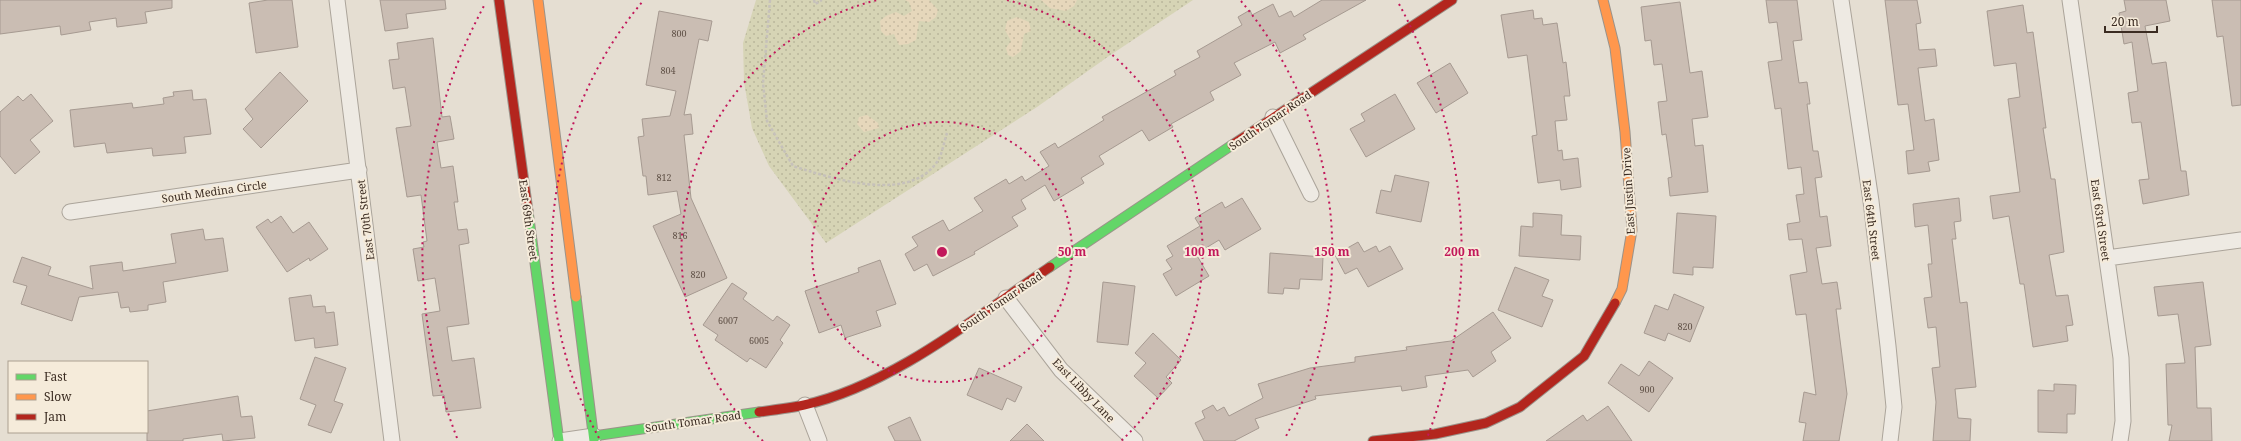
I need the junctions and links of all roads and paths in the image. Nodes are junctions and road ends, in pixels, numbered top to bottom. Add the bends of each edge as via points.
1 (337, 0) edge
2 (499, 0) edge
3 (538, 0) edge
4 (770, 0) edge
5 (814, 0) edge
6 (822, 0) edge
7 (1452, 0) edge
8 (1603, 0) edge
9 (1841, 0) edge
10 (2070, 0) edge
11 (1273, 117) junction
12 (946, 133) dead end
13 (359, 170) junction
14 (1311, 194) dead end
15 (70, 212) dead end
16 (2241, 240) edge
17 (2107, 258) junction
18 (1006, 298) junction
19 (805, 405) junction
20 (594, 438) edge
21 (392, 441) edge
22 (560, 441) edge
23 (819, 441) edge
24 (1135, 441) edge
25 (1373, 441) edge
26 (1890, 441) edge
27 (2120, 441) edge

1 - 13 street, East 70th Street
2 - 22 street, East 69th Street
3 - 20 street
4 - 12 path via 763,83 767,121 793,166 836,179 881,185 920,179 937,162
5 - 6 path via 815,4
7 - 11 street, South Tomar Road
8 - 25 street, East Justin Drive via 1615,48 1625,132 1632,230 1622,289 1605,322 1584,356 1520,407 1486,423 1436,434
9 - 26 street, East 64th Street via 1871,201 1888,346 1894,407
10 - 17 street, East 63rd Street
11 - 14 street
11 - 18 street, South Tomar Road
13 - 15 street, South Medina Circle
13 - 21 street, East 70th Street
16 - 17 street
17 - 27 street, East 63rd Street via 2121,358 2123,420
18 - 19 street, South Tomar Road via 916,357 858,387
18 - 24 street, East Libby Lane via 1061,370
19 - 20 street, South Tomar Road
19 - 23 street
20 - 22 street, South Tomar Road

